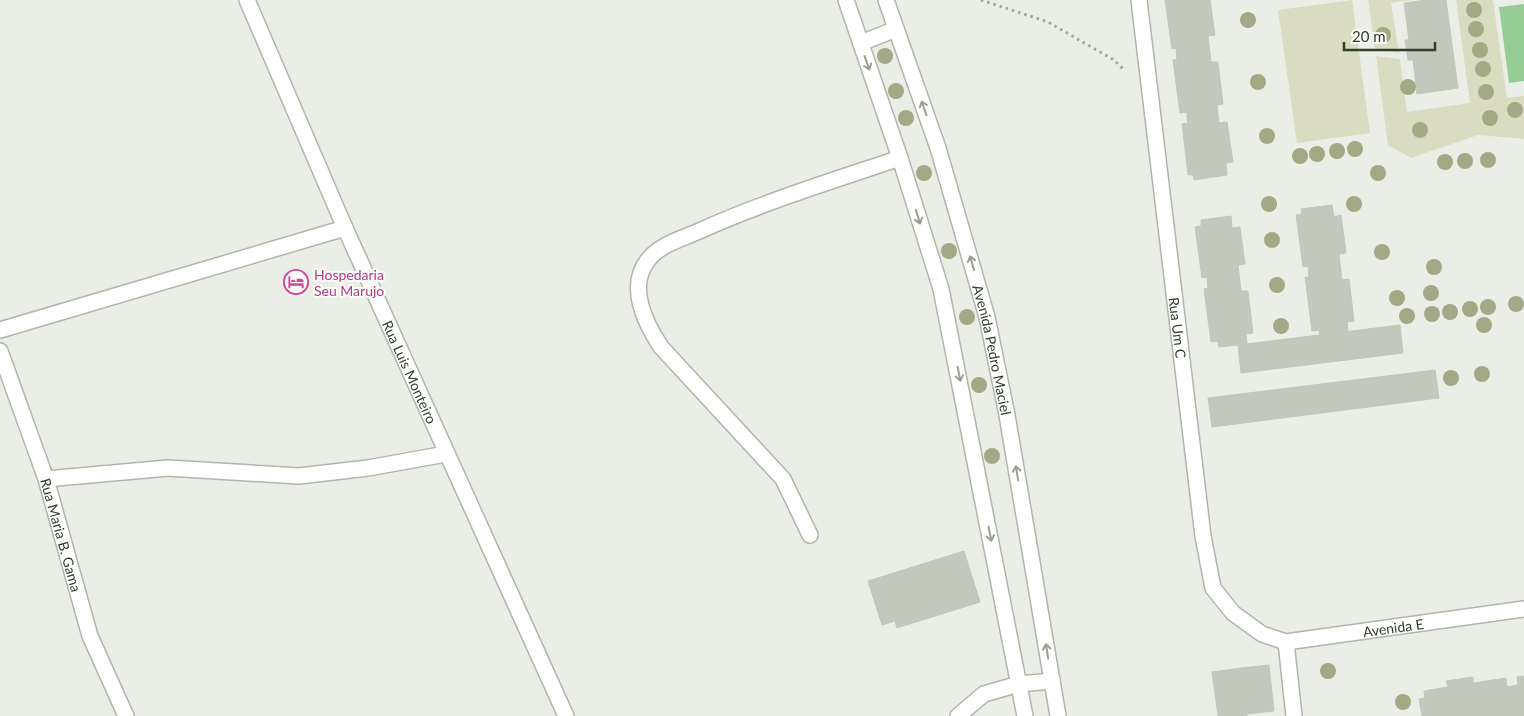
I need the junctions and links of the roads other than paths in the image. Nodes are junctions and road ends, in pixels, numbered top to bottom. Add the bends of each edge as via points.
1 (247, 0) edge
2 (846, 0) edge
3 (886, 0) edge
4 (1138, 0) edge
5 (896, 29) junction
6 (861, 43) junction
7 (900, 158) junction
8 (345, 228) junction
9 (0, 330) edge
10 (0, 351) edge
11 (446, 454) junction
12 (46, 479) junction
13 (810, 535) dead end
14 (1524, 609) edge
15 (1262, 634) joint
16 (1286, 642) junction
17 (1052, 681) junction
18 (1019, 684) junction
19 (126, 716) edge
20 (566, 716) edge
21 (958, 716) edge
22 (1024, 716) edge
23 (1058, 716) edge
24 (1294, 716) edge

1 - 8 street, Rua Luis Monteiro
2 - 6 street
3 - 5 street, Avenida Pedro Maciel
4 - 15 street, Rua Um C via 1213,588 1233,613
5 - 6 street
17 -> 5 street, Avenida Pedro Maciel via 988,317 938,148
6 -> 7 street
7 - 13 street via 764,203 665,247 648,259 639,277 640,302 647,326 661,347 783,479
7 -> 18 street via 941,289
8 - 9 street
8 - 11 street, Rua Luis Monteiro
10 - 12 street, Rua Maria B. Gama
11 - 12 street via 299,476 168,468
11 - 20 street, Rua Luis Monteiro
12 - 19 street, Rua Maria B. Gama via 90,636
14 - 16 street, Avenida E
15 - 16 street, Avenida E
16 - 24 street
17 - 18 street
17 - 23 street, Avenida Pedro Maciel
18 - 21 street via 984,694
18 - 22 street

